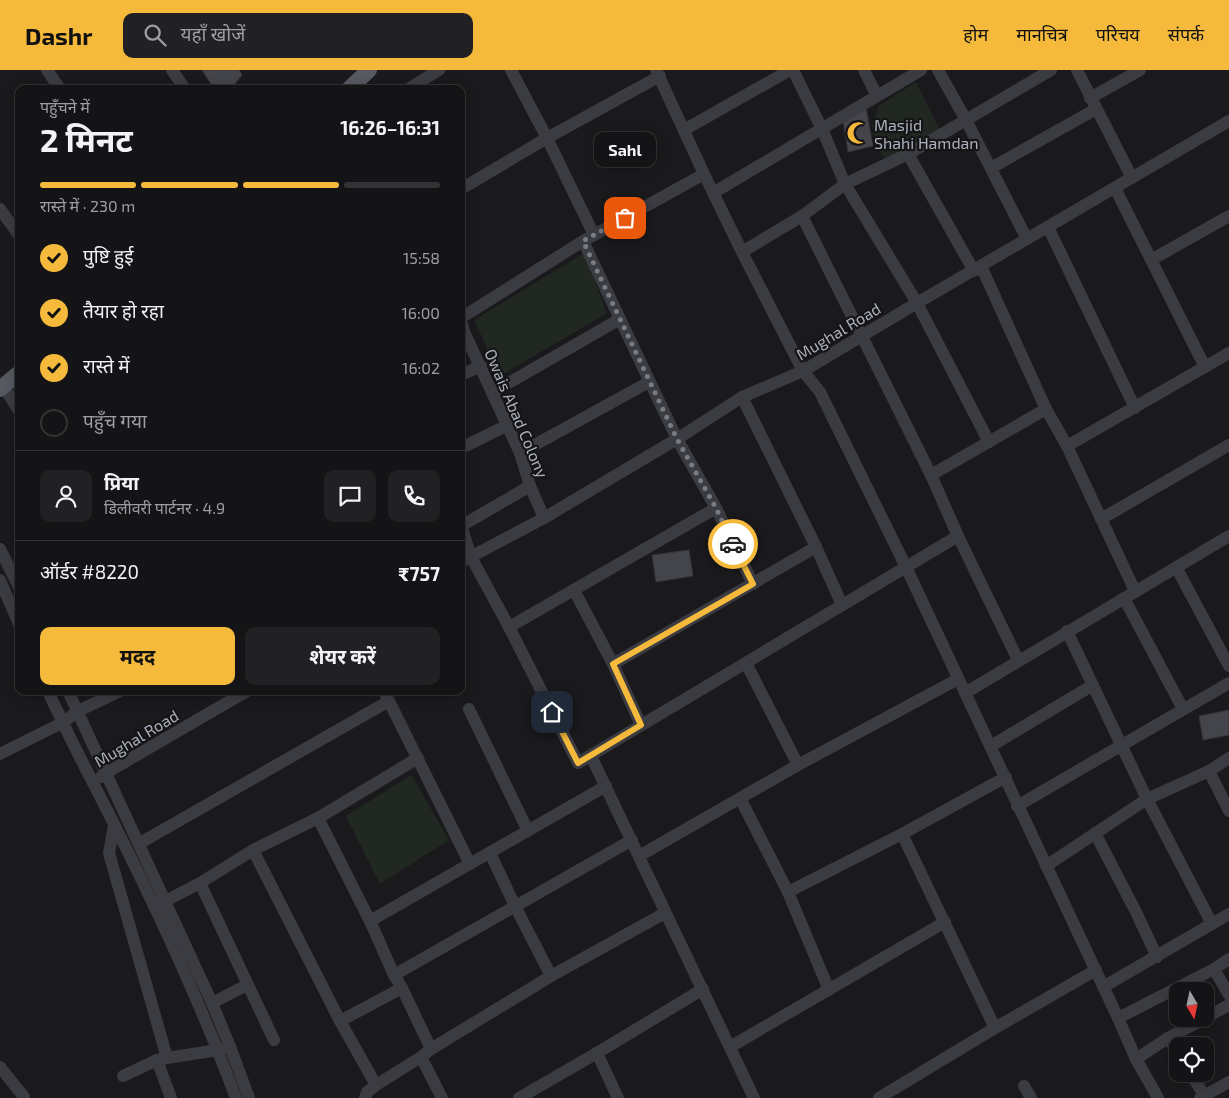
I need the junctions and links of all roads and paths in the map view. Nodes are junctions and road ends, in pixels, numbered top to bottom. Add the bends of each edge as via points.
1 (47, 70) edge
2 (172, 70) edge
3 (369, 70) edge
4 (439, 70) edge
5 (511, 70) edge
6 (792, 70) edge
7 (864, 70) edge
8 (921, 70) edge
9 (938, 70) edge
10 (1050, 70) edge
11 (1077, 70) edge
12 (1140, 70) edge
13 (658, 73) edge
14 (57, 85) edge
15 (182, 85) edge
16 (354, 85) edge
17 (415, 85) edge
18 (878, 96) junction
19 (1093, 103) junction
20 (966, 120) junction
21 (1229, 121) edge
22 (822, 129) junction
23 (684, 130) junction
24 (547, 138) junction
25 (908, 154) junction
26 (991, 168) junction
27 (704, 174) junction
28 (1132, 178) junction
29 (845, 184) junction
30 (465, 187) edge
31 (1115, 188) junction
32 (713, 193) junction
33 (0, 208) edge
34 (802, 216) junction
35 (1229, 216) edge
36 (1048, 227) junction
37 (15, 229) edge
38 (588, 238) junction
39 (1028, 239) junction
40 (742, 252) junction
41 (1151, 260) junction
42 (977, 268) junction
43 (917, 303) junction
44 (620, 319) junction
45 (465, 325) edge
46 (465, 334) edge
47 (861, 337) junction
48 (1229, 354) edge
49 (480, 366) junction
50 (1205, 367) junction
51 (803, 371) junction
52 (465, 373) edge
53 (15, 377) edge
54 (649, 382) junction
55 (2, 388) edge
56 (493, 392) junction
57 (742, 397) junction
58 (15, 401) edge
59 (1134, 408) junction
60 (1046, 409) junction
61 (508, 425) junction
62 (677, 439) junction
63 (989, 442) junction
64 (1229, 445) edge
65 (465, 446) edge
66 (1067, 446) junction
67 (520, 453) junction
68 (931, 475) junction
69 (530, 486) junction
70 (716, 508) junction
71 (544, 518) junction
72 (1101, 519) junction
73 (465, 524) edge
74 (958, 536) junction
75 (1229, 536) edge
76 (816, 547) junction
77 (0, 549) edge
78 (466, 560) edge
79 (906, 566) junction
80 (1176, 567) junction
81 (15, 579) edge
82 (0, 580) edge
83 (753, 584) junction
84 (574, 590) junction
85 (1130, 595) junction
86 (842, 606) junction
87 (15, 615) edge
88 (509, 627) junction
89 (1067, 632) junction
90 (1018, 660) junction
91 (746, 663) junction
92 (613, 664) junction
93 (1229, 666) edge
94 (958, 679) junction
95 (1229, 683) edge
96 (1092, 685) junction
97 (966, 693) junction
98 (50, 695) edge
99 (70, 695) edge
100 (112, 695) edge
101 (238, 695) edge
102 (387, 696) edge
103 (469, 709) dead end
104 (1183, 709) junction
105 (78, 711) junction
106 (62, 723) junction
107 (641, 725) junction
108 (991, 746) junction
109 (1122, 746) junction
110 (0, 754) edge
111 (590, 756) junction
112 (418, 758) junction
113 (1229, 758) edge
114 (798, 765) junction
115 (1209, 771) junction
116 (106, 773) junction
117 (1006, 777) junction
118 (93, 784) junction
119 (606, 786) junction
120 (740, 798) junction
121 (1147, 799) junction
122 (1018, 806) junction
123 (1229, 811) edge
124 (318, 818) junction
125 (114, 825) junction
126 (528, 831) junction
127 (1095, 833) junction
128 (902, 834) junction
129 (632, 840) junction
130 (140, 843) junction
131 (253, 850) junction
132 (490, 853) junction
133 (639, 856) junction
134 (470, 864) junction
135 (1046, 866) junction
136 (200, 883) junction
137 (788, 892) junction
138 (160, 904) junction
139 (514, 906) junction
140 (665, 913) junction
141 (1229, 914) edge
142 (370, 921) junction
143 (945, 922) junction
144 (1212, 924) junction
145 (1157, 957) junction
146 (1229, 959) edge
147 (1096, 970) junction
148 (1214, 970) junction
149 (394, 975) junction
150 (551, 976) junction
151 (247, 985) junction
152 (1103, 987) junction
153 (402, 988) junction
154 (703, 989) junction
155 (829, 990) junction
156 (1229, 995) edge
157 (212, 1003) junction
158 (1229, 1005) edge
159 (1214, 1013) edge
160 (1118, 1018) junction
161 (340, 1021) junction
162 (995, 1028) junction
163 (1186, 1028) edge
164 (1168, 1038) joint
165 (274, 1040) dead end
166 (730, 1047) junction
167 (218, 1049) junction
168 (231, 1049) junction
169 (431, 1049) junction
170 (598, 1053) junction
171 (421, 1057) junction
172 (162, 1059) junction
173 (1136, 1059) junction
174 (0, 1067) edge
175 (123, 1076) dead end
176 (1195, 1082) edge
177 (1229, 1082) edge
178 (376, 1085) junction
179 (1024, 1086) dead end
180 (24, 1097) edge
181 (1202, 1097) edge
182 (171, 1098) edge
183 (236, 1098) edge
184 (249, 1098) edge
185 (365, 1098) edge
186 (442, 1098) edge
187 (519, 1098) edge
188 (618, 1098) edge
189 (754, 1098) edge
190 (879, 1098) edge
191 (1031, 1098) edge
192 (1158, 1098) edge

1 - 14 street
2 - 15 street
3 - 16 main road
4 - 17 street
5 - 24 street
6 - 22 street
6 - 23 street
7 - 18 street
8 - 18 street
9 - 20 street
10 - 20 street
11 - 19 street
12 - 19 street
13 - 23 street
13 - 24 street
18 - 22 street
19 - 26 street
19 - 28 street
20 - 25 street
20 - 26 street
21 - 28 street, Mughal Road
22 - 29 street
22 - 32 street
23 - 27 street
24 - 30 street
24 - 38 street
25 - 29 street
25 - 42 street
26 - 39 street
27 - 32 street
27 - 38 street
28 - 31 street, Mughal Road
29 - 34 street
29 - 43 street
31 - 36 street, Mughal Road
31 - 41 street
32 - 40 street
33 - 37 street
34 - 40 street
34 - 47 street
35 - 41 street
36 - 39 street, Mughal Road
36 - 59 street
38 - 44 street
38 - 45 street
39 - 42 street, Mughal Road
40 - 51 street
41 - 50 street
42 - 43 street, Mughal Road
42 - 60 street
43 - 47 street, Mughal Road
43 - 63 street
44 - 54 street
44 - 56 street
46 - 49 street, Owais Abad Colony
47 - 51 street, Mughal Road
47 - 68 street
48 - 50 street
49 - 52 street
49 - 56 street, Owais Abad Colony
50 - 59 street
51 - 57 street, Mughal Road
51 - 79 street via 820,392
53 - 55 main road
54 - 62 street
54 - 67 street
55 - 58 street
56 - 61 street, Owais Abad Colony
57 - 62 street, Mughal Road
57 - 76 street
59 - 66 street
60 - 63 street
60 - 66 street
61 - 65 street
61 - 67 street, Owais Abad Colony
62 - 70 street
62 - 71 street, Mughal Road
63 - 68 street
64 - 72 street
66 - 72 street
67 - 69 street, Owais Abad Colony
68 - 74 street
69 - 71 street, Owais Abad Colony
69 - 73 street
70 - 83 street
70 - 84 street
71 - 78 street, Mughal Road
72 - 85 street
74 - 79 street
74 - 90 street
75 - 80 street
76 - 83 street
76 - 86 street
77 - 81 street
78 - 88 street
79 - 86 street
79 - 94 street
80 - 85 street
80 - 93 street
82 - 87 street
83 - 92 street
84 - 88 street
84 - 92 street
85 - 89 street
85 - 104 street
86 - 91 street
88 - 111 street via 578,763
89 - 90 street
89 - 96 street
90 - 97 street
91 - 107 street
91 - 114 street
92 - 107 street
94 - 97 street
94 - 114 street
95 - 104 street
96 - 108 street
96 - 109 street
97 - 108 street
98 - 106 street
99 - 105 street
100 - 105 street
101 - 116 street, Mughal Road
102 - 112 street
102 - 130 street
103 - 126 street
104 - 109 street
105 - 106 street
105 - 116 street
106 - 110 street
106 - 118 street
107 - 111 street
108 - 117 street
109 - 121 street
109 - 122 street
111 - 119 street
112 - 124 street
112 - 134 street
113 - 115 street
114 - 120 street
115 - 121 street
115 - 123 street
116 - 118 street, Mughal Road
116 - 130 street
117 - 122 street
117 - 128 street
118 - 125 street
119 - 126 street
119 - 129 street
120 - 133 street
120 - 137 street
121 - 127 street
121 - 144 street
122 - 135 street
124 - 131 street
124 - 142 street
125 - 138 street
125 - 172 street via 108,853
126 - 132 street
127 - 135 street
127 - 145 street
128 - 137 street
128 - 143 street
129 - 133 street
129 - 139 street
130 - 138 street
131 - 136 street
131 - 161 street
132 - 134 street
132 - 139 street
133 - 140 street
134 - 142 street
135 - 147 street
136 - 138 street
136 - 151 street
137 - 155 street
138 - 157 street
138 - 167 street via 177,956
139 - 149 street
139 - 150 street
140 - 150 street
140 - 154 street
141 - 144 street
142 - 149 street
143 - 155 street
143 - 162 street
144 - 145 street
145 - 152 street
146 - 148 street
147 - 152 street
147 - 162 street
148 - 156 street
148 - 160 street
149 - 153 street
150 - 169 street
151 - 157 street
151 - 165 street
152 - 160 street
153 - 161 street
153 - 169 street
154 - 166 street
154 - 170 street
155 - 166 street
157 - 168 street
158 - 159 street
160 - 173 street
161 - 178 street
162 - 190 street
163 - 164 street
164 - 173 street
166 - 189 street
167 - 168 street
167 - 172 street
167 - 183 street
168 - 184 street
169 - 171 street
170 - 187 street
170 - 188 street
171 - 178 street
171 - 186 street
172 - 175 street
172 - 182 street
173 - 192 street
174 - 180 street
176 - 181 street
177 - 181 street
178 - 185 street
179 - 191 street

